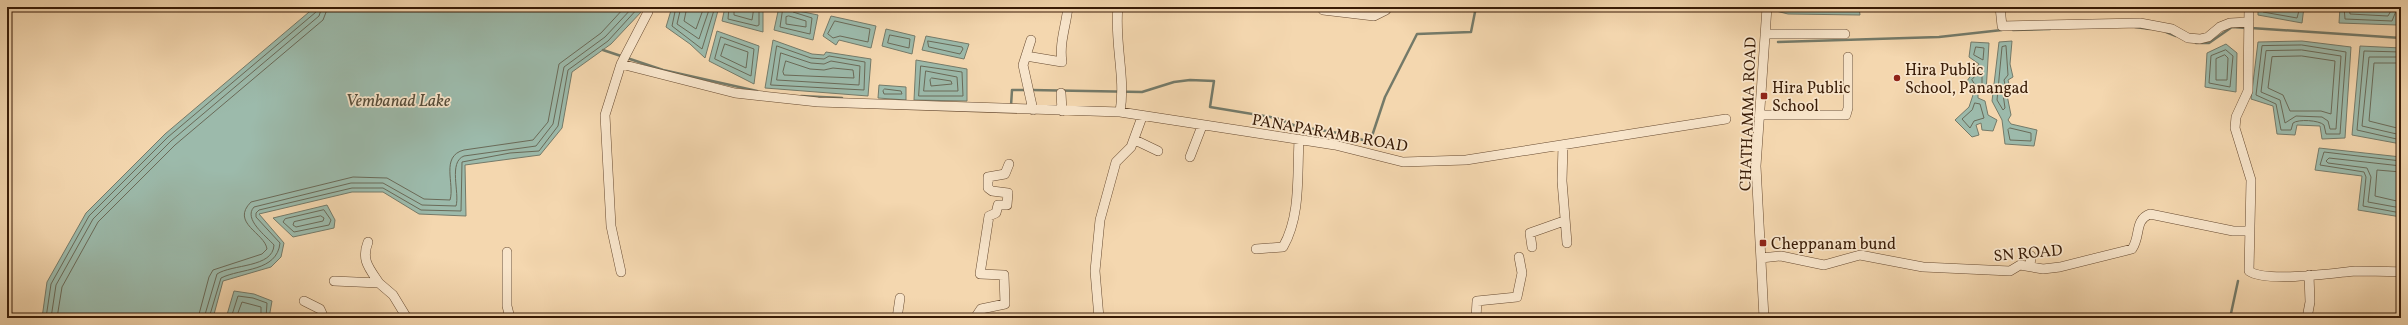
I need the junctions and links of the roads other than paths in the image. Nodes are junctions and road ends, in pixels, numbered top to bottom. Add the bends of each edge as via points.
1 (648, 7) edge
2 (1068, 7) edge
3 (1118, 7) edge
4 (1386, 7) edge
5 (1767, 7) edge
6 (2000, 7) edge
7 (2249, 7) edge
8 (1323, 10) dead end
9 (1347, 10) edge
10 (2249, 22) junction
11 (1765, 34) junction
12 (1845, 34) dead end
13 (1031, 40) dead end
14 (1026, 56) junction
15 (1848, 58) dead end
16 (621, 64) junction
17 (1061, 93) dead end
18 (1034, 110) junction
19 (1062, 111) junction
20 (1120, 112) junction
21 (1760, 115) junction
22 (1142, 117) junction
23 (1726, 119) dead end
24 (1202, 126) junction
25 (1135, 140) junction
26 (1299, 140) junction
27 (1563, 145) junction
28 (1158, 151) dead end
29 (1190, 157) dead end
30 (1009, 164) dead end
31 (1564, 221) junction
32 (2247, 231) junction
33 (368, 242) dead end
34 (1567, 243) dead end
35 (1532, 247) dead end
36 (1256, 249) dead end
37 (507, 252) dead end
38 (2031, 256) dead end
39 (1519, 257) dead end
40 (1761, 258) junction
41 (2030, 266) junction
42 (621, 272) dead end
43 (2401, 272) edge
44 (2308, 275) junction
45 (334, 281) dead end
46 (379, 283) junction
47 (900, 298) dead end
48 (304, 301) dead end
49 (324, 318) edge
50 (406, 318) edge
51 (510, 318) edge
52 (897, 318) edge
53 (975, 318) edge
54 (1099, 318) edge
55 (1476, 318) edge
56 (1679, 318) edge
57 (1682, 318) edge
58 (1764, 318) edge
59 (2306, 318) edge

1 - 16 street via 648,12
2 - 14 street via 1060,48 1062,62
3 - 20 street via 1116,20 1123,92
4 - 9 street via 1386,10 1374,16
5 - 11 street, CHATHAMMA ROAD
6 - 10 street via 2002,26 2140,23 2172,29 2188,38 2200,39 2208,37 2220,26 2230,22
7 - 10 street
8 - 9 street
10 - 32 street via 2248,91 2236,117 2234,128 2251,180
11 - 12 street
11 - 21 street, CHATHAMMA ROAD
13 - 14 street
14 - 18 street via 1023,65
15 - 21 street via 1846,115
16 - 18 street, PANAPARAMB ROAD via 735,93 818,102
16 - 42 street via 605,115 611,226
17 - 19 street
18 - 19 street, PANAPARAMB ROAD
19 - 20 street, PANAPARAMB ROAD
20 - 22 street, PANAPARAMB ROAD
21 - 40 street, CHATHAMMA ROAD via 1756,166
22 - 24 street, PANAPARAMB ROAD
22 - 25 street
23 - 27 street, PANAPARAMB ROAD
24 - 26 street, PANAPARAMB ROAD
24 - 29 street
25 - 28 street
25 - 54 street via 1116,162 1100,220 1095,272
26 - 27 street, PANAPARAMB ROAD via 1335,145 1402,162 1466,160
26 - 36 street via 1295,218 1290,236 1283,247
27 - 31 street
30 - 53 street via 1005,174 988,177 988,188 1008,193 1007,205 998,205 996,213 989,216 980,274 1004,274 1005,304 981,309
31 - 34 street
31 - 35 street via 1530,233
32 - 41 street, SN ROAD via 2215,228 2150,214 2144,217 2139,225 2138,240 2132,249 2060,267 2044,269
32 - 44 street via 2249,271 2254,274
33 - 46 street via 364,251 365,264
37 - 51 street via 507,306
38 - 41 street
39 - 55 street via 1522,273 1516,298 1477,301
40 - 41 street, SN ROAD via 1782,256 1824,265 1860,255 1923,267 2010,271 2020,265
40 - 58 street, CHATHAMMA ROAD
43 - 44 street via 2356,271
44 - 59 street via 2310,302
45 - 46 street
46 - 50 street via 393,295
47 - 52 street
48 - 49 street via 320,309
56 - 57 street

